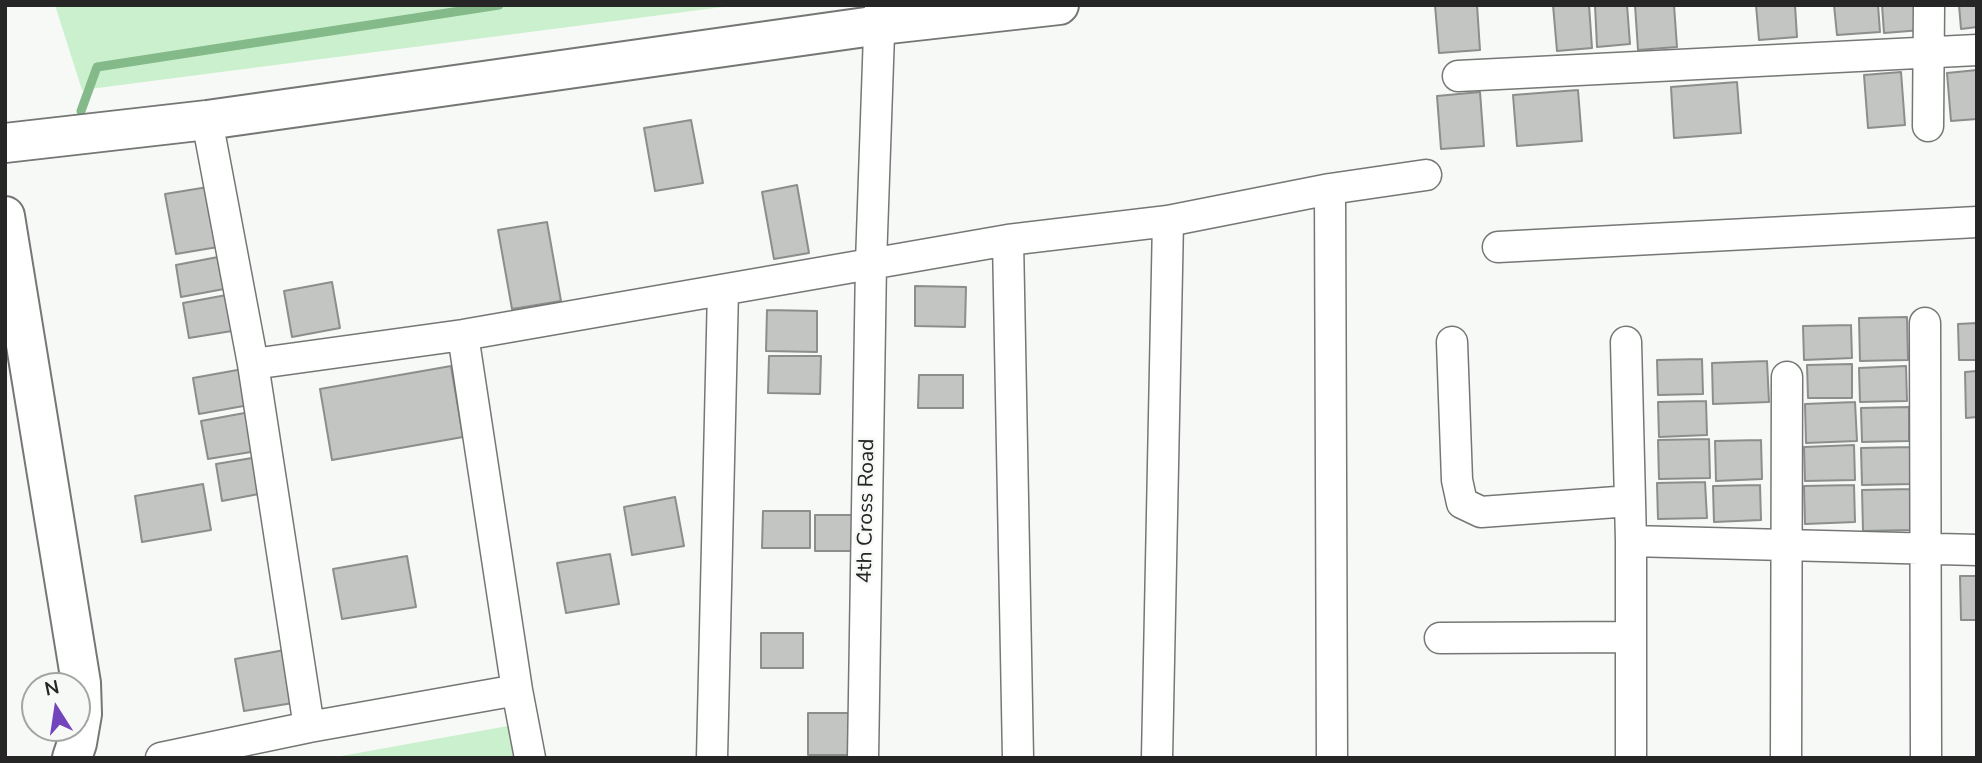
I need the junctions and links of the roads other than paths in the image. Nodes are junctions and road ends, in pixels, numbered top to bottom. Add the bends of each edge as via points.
1 (1059, 5) edge
2 (1929, 5) edge
3 (880, 15) edge
4 (1977, 50) edge
5 (1928, 52) junction
6 (1458, 76) dead end
7 (207, 120) junction
8 (1928, 127) dead end
9 (5, 143) edge
10 (1426, 175) dead end
11 (1330, 189) junction
12 (5, 216) edge
13 (1168, 221) junction
14 (1977, 222) edge
15 (1008, 240) junction
16 (1498, 247) dead end
17 (871, 263) junction
18 (10, 281) edge
19 (723, 290) junction
20 (1925, 323) dead end
21 (463, 335) junction
22 (1452, 342) dead end
23 (1626, 342) dead end
24 (253, 364) junction
25 (1787, 377) dead end
26 (1630, 501) junction
27 (1631, 541) junction
28 (1787, 545) junction
29 (1927, 549) junction
30 (1977, 550) edge
31 (1631, 637) junction
32 (1440, 638) dead end
33 (517, 690) junction
34 (309, 727) junction
35 (72, 758) edge
36 (161, 758) edge
37 (530, 758) edge
38 (712, 758) edge
39 (863, 758) edge
40 (1018, 758) edge
41 (1157, 758) edge
42 (1332, 758) edge
43 (1630, 758) edge
44 (1786, 758) edge
45 (1926, 758) edge

1 - 3 street
2 - 5 street
3 - 7 street
3 - 17 street, 4th Cross Road
4 - 5 street
5 - 6 street
5 - 8 street
7 - 9 street
7 - 24 street
10 - 11 street
11 - 13 street
11 - 42 street
12 - 18 street
13 - 15 street
13 - 41 street
14 - 16 street
15 - 17 street
15 - 40 street
17 - 19 street
17 - 39 street, 4th Cross Road
18 - 35 street via 81,683 82,714
19 - 21 street
19 - 38 street
20 - 29 street
21 - 24 street
21 - 33 street
22 - 26 street via 1457,480 1462,503 1481,512
23 - 26 street
24 - 34 street
25 - 28 street
26 - 27 street
27 - 28 street
27 - 31 street
28 - 29 street
28 - 44 street
29 - 30 street
29 - 45 street
31 - 32 street
31 - 43 street
33 - 34 street
33 - 37 street
34 - 36 street

